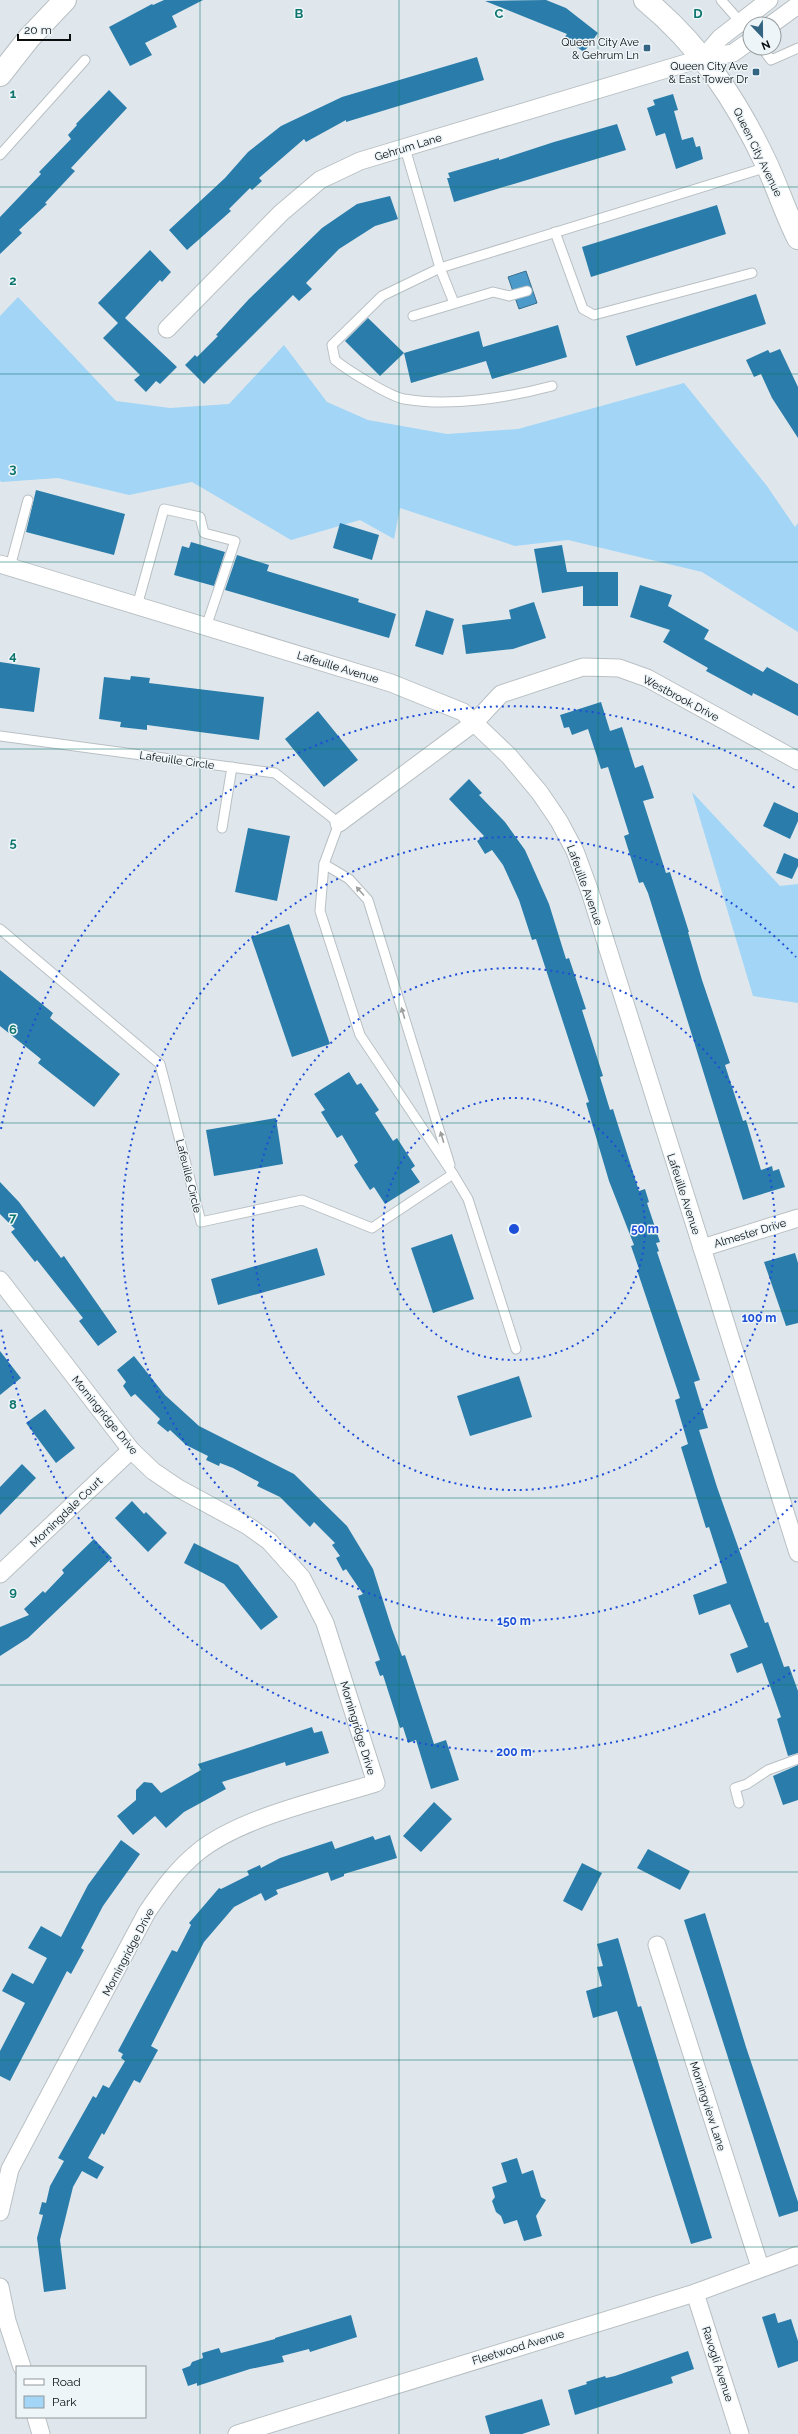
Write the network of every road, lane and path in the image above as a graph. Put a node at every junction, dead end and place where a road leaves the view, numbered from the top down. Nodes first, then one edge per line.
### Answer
1 (65, 0) edge
2 (645, 0) edge
3 (721, 0) edge
4 (770, 0) edge
5 (798, 5) edge
6 (756, 16) edge
7 (776, 16) edge
8 (782, 17) edge
9 (742, 24) edge
10 (742, 30) edge
11 (742, 47) edge
12 (798, 48) edge
13 (782, 55) edge
14 (768, 56) edge
15 (780, 56) edge
16 (703, 58) junction
17 (85, 60) dead end
18 (0, 75) edge
19 (405, 148) junction
20 (0, 155) edge
21 (768, 167) junction
22 (555, 232) junction
23 (797, 235) edge
24 (440, 268) junction
25 (752, 273) dead end
26 (528, 291) dead end
27 (454, 303) junction
28 (413, 316) dead end
29 (167, 329) dead end
30 (552, 386) dead end
31 (28, 500) dead end
32 (5, 566) edge
33 (137, 606) junction
34 (206, 626) junction
35 (475, 722) junction
36 (0, 736) edge
37 (798, 761) edge
38 (232, 768) junction
39 (338, 823) junction
40 (222, 828) dead end
41 (324, 864) junction
42 (0, 929) edge
43 (453, 1174) junction
44 (798, 1218) edge
45 (702, 1248) junction
46 (0, 1280) edge
47 (516, 1349) dead end
48 (131, 1450) junction
49 (798, 1554) edge
50 (0, 1574) edge
51 (798, 1759) edge
52 (740, 1803) dead end
53 (657, 1945) dead end
54 (0, 2212) edge
55 (798, 2255) edge
56 (760, 2268) junction
57 (0, 2287) edge
58 (695, 2293) junction
59 (22, 2366) edge
60 (36, 2418) edge
61 (41, 2434) edge
62 (237, 2434) edge
63 (740, 2434) edge

1 - 18 main road
2 - 16 main road, Queen City Avenue
3 - 9 lane
4 - 6 street
4 - 7 lane
5 - 8 street
10 - 16 street
11 - 16 street, Gehrum Lane
12 - 13 lane
14 - 15 lane
16 - 19 street, Gehrum Lane
16 - 21 main road, Queen City Avenue
17 - 20 lane
19 - 24 lane
19 - 29 street, Gehrum Lane
21 - 22 lane
21 - 23 main road, Queen City Avenue
22 - 24 lane
22 - 25 lane
24 - 27 lane
24 - 30 lane
26 - 27 lane
27 - 28 lane
31 - 32 lane
32 - 33 street, Lafeuille Avenue
33 - 34 street, Lafeuille Avenue
33 - 34 lane
34 - 35 street, Lafeuille Avenue
35 - 37 street, Westbrook Drive
35 - 39 street
35 - 45 street, Lafeuille Avenue
36 - 38 lane, Lafeuille Circle
38 - 39 lane, Lafeuille Circle
38 - 40 lane
39 - 41 lane
43 -> 41 lane
41 - 43 lane
42 - 43 lane, Lafeuille Circle
43 - 47 lane
44 - 45 street, Almester Drive
45 - 49 street, Lafeuille Avenue
46 - 48 street, Morningridge Drive
48 - 50 street, Morningdale Court
48 - 54 street, Morningridge Drive
51 - 52 lane
53 - 56 street, Morningview Lane
55 - 56 street, Fleetwood Avenue
56 - 58 street, Fleetwood Avenue
57 - 59 street
58 - 62 street, Fleetwood Avenue
58 - 63 street, Ravogli Avenue
60 - 61 street

